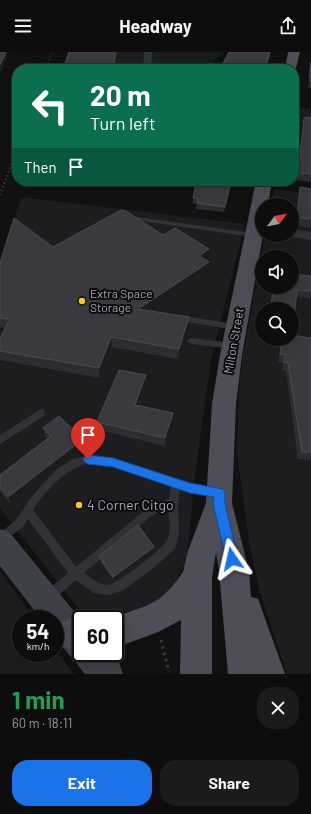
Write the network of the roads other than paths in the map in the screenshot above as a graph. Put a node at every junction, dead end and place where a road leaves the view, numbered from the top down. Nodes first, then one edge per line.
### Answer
1 (148, 52) edge
2 (294, 52) edge
3 (147, 64) edge
4 (292, 64) edge
5 (263, 186) edge
6 (261, 198) edge
7 (120, 217) edge
8 (255, 231) edge
9 (299, 234) edge
10 (255, 236) edge
11 (311, 236) edge
12 (173, 318) edge
13 (234, 336) junction
14 (191, 341) dead end
15 (41, 413) dead end
16 (0, 440) edge
17 (176, 484) junction
18 (219, 498) junction
19 (173, 504) junction
20 (28, 511) junction
21 (0, 539) edge
22 (0, 543) edge
23 (234, 571) junction
24 (74, 573) junction
25 (197, 577) junction
26 (44, 600) junction
27 (124, 629) edge
28 (72, 633) edge
29 (97, 662) edge
30 (107, 674) edge
31 (196, 674) edge
32 (244, 674) edge
33 (269, 674) edge

1 - 3 street
2 - 4 main road
5 - 6 main road, Milton Street
7 - 8 lane
9 - 11 street
10 - 13 main road, Milton Street
12 - 13 lane
13 - 14 lane
13 - 18 main road, Milton Street
15 - 16 lane
17 - 18 lane
17 - 19 lane
17 - 20 lane
18 - 23 main road, Milton Street
18 - 25 main road, Milton Street
19 - 24 lane
19 - 24 lane
20 - 21 lane
20 - 24 lane
22 - 26 street
23 - 32 main road, Milton Street
23 - 33 main road
24 - 26 lane
25 - 27 main road
25 - 31 main road, Milton Street
26 - 28 street
29 - 30 street

